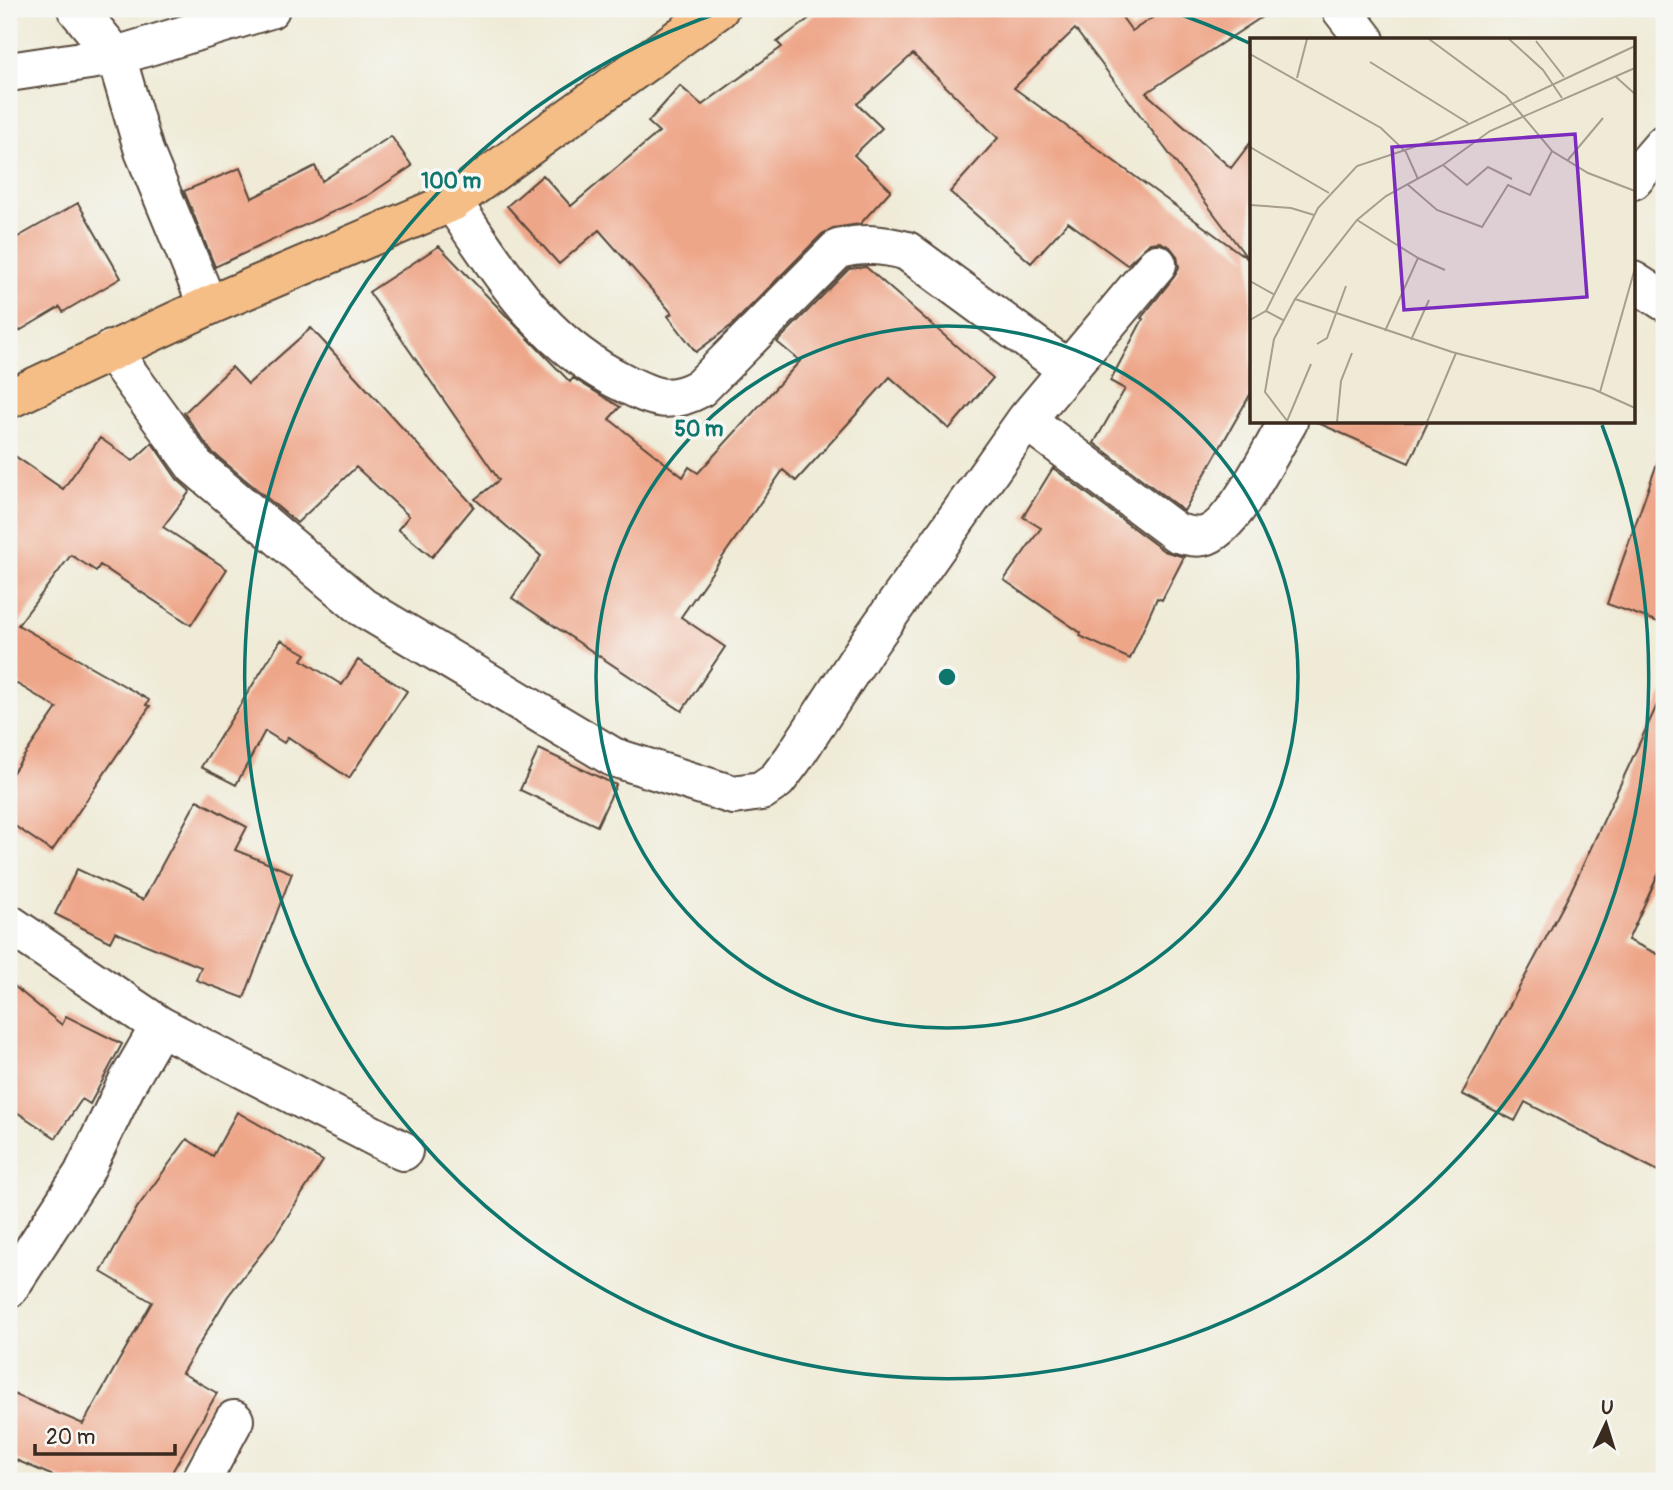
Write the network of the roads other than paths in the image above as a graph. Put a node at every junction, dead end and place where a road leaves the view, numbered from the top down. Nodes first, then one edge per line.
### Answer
1 (76, 9) edge
2 (270, 9) edge
3 (719, 9) edge
4 (1340, 9) edge
5 (1363, 38) edge
6 (9, 72) edge
7 (121, 72) junction
8 (1664, 144) edge
9 (1634, 179) edge
10 (452, 202) junction
11 (1157, 264) dead end
12 (1634, 282) edge
13 (1664, 301) edge
14 (208, 306) junction
15 (111, 350) junction
16 (1066, 369) junction
17 (9, 398) edge
18 (1026, 420) junction
19 (1286, 424) edge
20 (9, 924) edge
21 (160, 1026) junction
22 (404, 1151) dead end
23 (9, 1288) edge
24 (234, 1420) dead end
25 (201, 1481) edge

1 - 7 street
2 - 7 street
3 - 10 main road
4 - 5 street
6 - 7 street
7 - 14 street
8 - 9 street
10 - 14 main road
10 - 16 street
11 - 16 street
12 - 13 street
14 - 15 main road
15 - 17 main road
15 - 18 street
16 - 18 street
18 - 19 street
20 - 21 street
21 - 22 street
21 - 23 street
24 - 25 street

